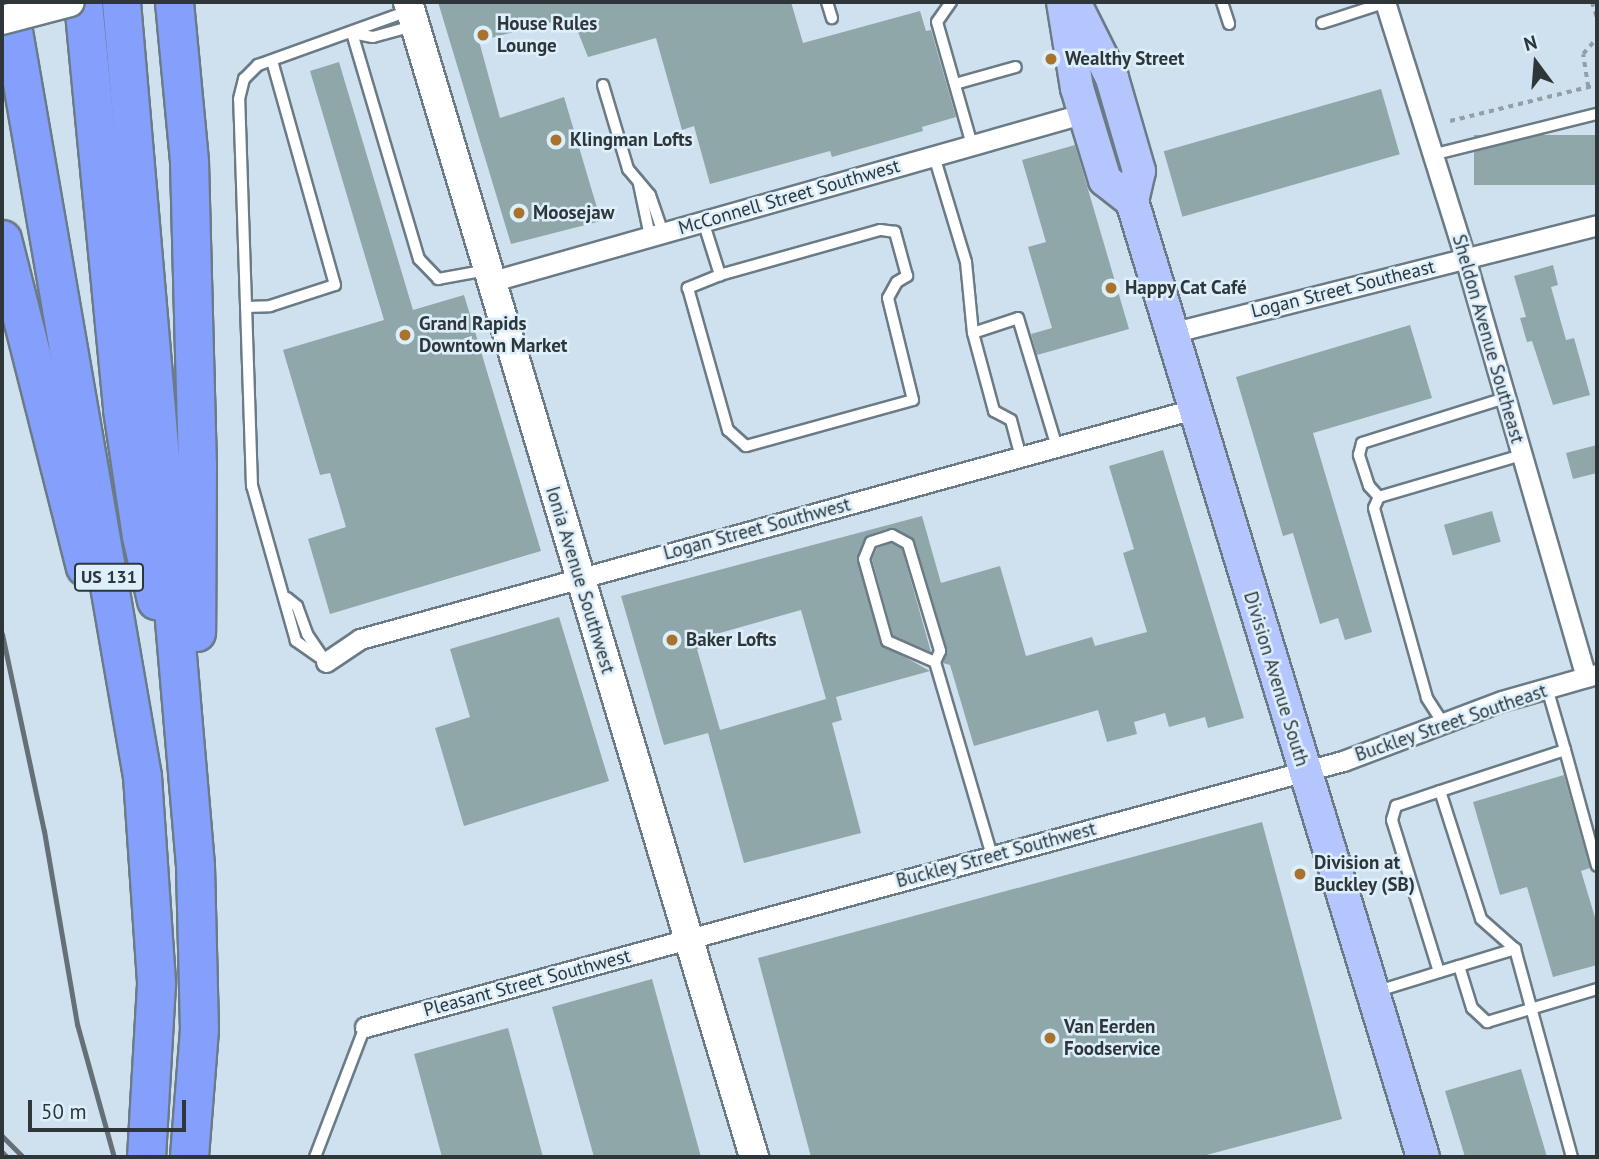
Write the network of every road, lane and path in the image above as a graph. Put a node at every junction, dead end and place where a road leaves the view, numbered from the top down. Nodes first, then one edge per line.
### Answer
1 (8, 2) edge
2 (28, 2) edge
3 (70, 2) edge
4 (83, 2) edge
5 (121, 2) edge
6 (174, 2) edge
7 (827, 2) edge
8 (951, 2) edge
9 (1063, 2) edge
10 (1074, 2) edge
11 (1222, 2) edge
12 (1386, 2) edge
13 (1592, 2) edge
14 (411, 13) edge
15 (1597, 17) edge
16 (832, 18) dead end
17 (2, 20) edge
18 (1322, 23) dead end
19 (1229, 24) dead end
20 (352, 33) junction
21 (1597, 38) edge
22 (272, 61) junction
23 (1016, 67) dead end
24 (955, 84) junction
25 (603, 85) dead end
26 (1597, 85) edge
27 (1588, 87) junction
28 (1085, 113) junction
29 (1597, 114) edge
30 (31, 120) junction
31 (1450, 121) dead end
32 (972, 145) junction
33 (1432, 155) junction
34 (934, 156) junction
35 (1132, 201) junction
36 (703, 221) junction
37 (1597, 225) edge
38 (656, 234) junction
39 (2, 239) edge
40 (1465, 258) junction
41 (491, 275) junction
42 (719, 275) junction
43 (246, 307) junction
44 (973, 333) junction
45 (1171, 333) junction
46 (1505, 398) junction
47 (1194, 409) junction
48 (1056, 447) junction
49 (1522, 455) junction
50 (1021, 457) junction
51 (1379, 496) junction
52 (578, 578) junction
53 (326, 662) joint
54 (935, 662) junction
55 (1591, 675) edge
56 (1547, 688) junction
57 (183, 706) junction
58 (1443, 723) junction
59 (1565, 750) junction
60 (187, 759) junction
61 (1304, 771) junction
62 (1440, 791) junction
63 (146, 816) junction
64 (992, 856) junction
65 (1597, 866) edge
66 (688, 939) junction
67 (1515, 949) junction
68 (1459, 966) junction
69 (1439, 972) junction
70 (1597, 989) edge
71 (1373, 993) junction
72 (1534, 1010) junction
73 (365, 1027) joint
74 (191, 1141) edge
75 (146, 1157) edge
76 (316, 1157) edge
77 (754, 1157) edge
78 (1423, 1157) edge
79 (1572, 1157) edge

1 - 30 highway, US 131
2 - 30 highway
3 - 17 street, bridge
4 - 57 highway
5 - 57 highway, US 131
6 - 60 highway
7 - 16 lane
8 - 24 lane
9 - 28 main road
10 - 35 main road, Division Avenue South
11 - 19 lane
12 - 18 lane
12 - 33 street, Sheldon Avenue Southeast
13 - 15 path
14 - 20 lane
14 - 20 lane
14 - 41 street, Ionia Avenue Southwest
20 - 22 lane
20 - 41 lane
21 - 27 path
22 - 43 lane
22 - 43 lane
23 - 24 lane
24 - 32 lane
25 - 38 lane
26 - 27 path
27 - 31 path
28 - 32 street, McConnell Street Southwest
28 - 35 main road
29 - 33 lane
30 - 63 highway, US 131
32 - 34 street, McConnell Street Southwest
33 - 40 street, Sheldon Avenue Southeast
34 - 36 street, McConnell Street Southwest
34 - 44 lane
35 - 45 main road, Division Avenue South
36 - 38 street, McConnell Street Southwest
36 - 42 lane
37 - 40 street, Logan Street Southeast
38 - 41 street, McConnell Street Southwest
39 - 63 highway
40 - 45 street, Logan Street Southeast
40 - 46 street, Sheldon Avenue Southeast
41 - 52 street, Ionia Avenue Southwest
42 - 42 lane
43 - 53 lane
44 - 48 lane
44 - 50 lane
45 - 47 main road, Division Avenue South
46 - 49 street, Sheldon Avenue Southeast
46 - 51 lane
47 - 48 street, Logan Street Southwest
47 - 61 main road, Division Avenue South
48 - 50 street, Logan Street Southwest
49 - 51 lane
49 - 55 street, Sheldon Avenue Southeast
50 - 52 street, Logan Street Southwest
51 - 58 lane
52 - 53 street, Logan Street Southwest
52 - 66 street, Ionia Avenue Southwest
54 - 54 lane
54 - 64 lane
55 - 56 street, Buckley Street Southeast
56 - 58 street, Buckley Street Southeast
56 - 59 lane
57 - 60 highway, US 131
58 - 61 street, Buckley Street Southeast
59 - 62 lane
59 - 65 lane
60 - 74 highway, US 131
61 - 64 street, Buckley Street Southwest
61 - 71 main road, Division Avenue South
62 - 67 lane
62 - 69 lane
63 - 75 highway, US 131
64 - 66 street, Buckley Street Southwest
66 - 73 street, Pleasant Street Southwest
66 - 77 street, Ionia Avenue Southwest
67 - 68 lane
67 - 72 lane
68 - 69 lane
68 - 72 lane
69 - 71 lane
70 - 72 lane
71 - 78 main road, Division Avenue South
72 - 79 lane
73 - 76 lane

